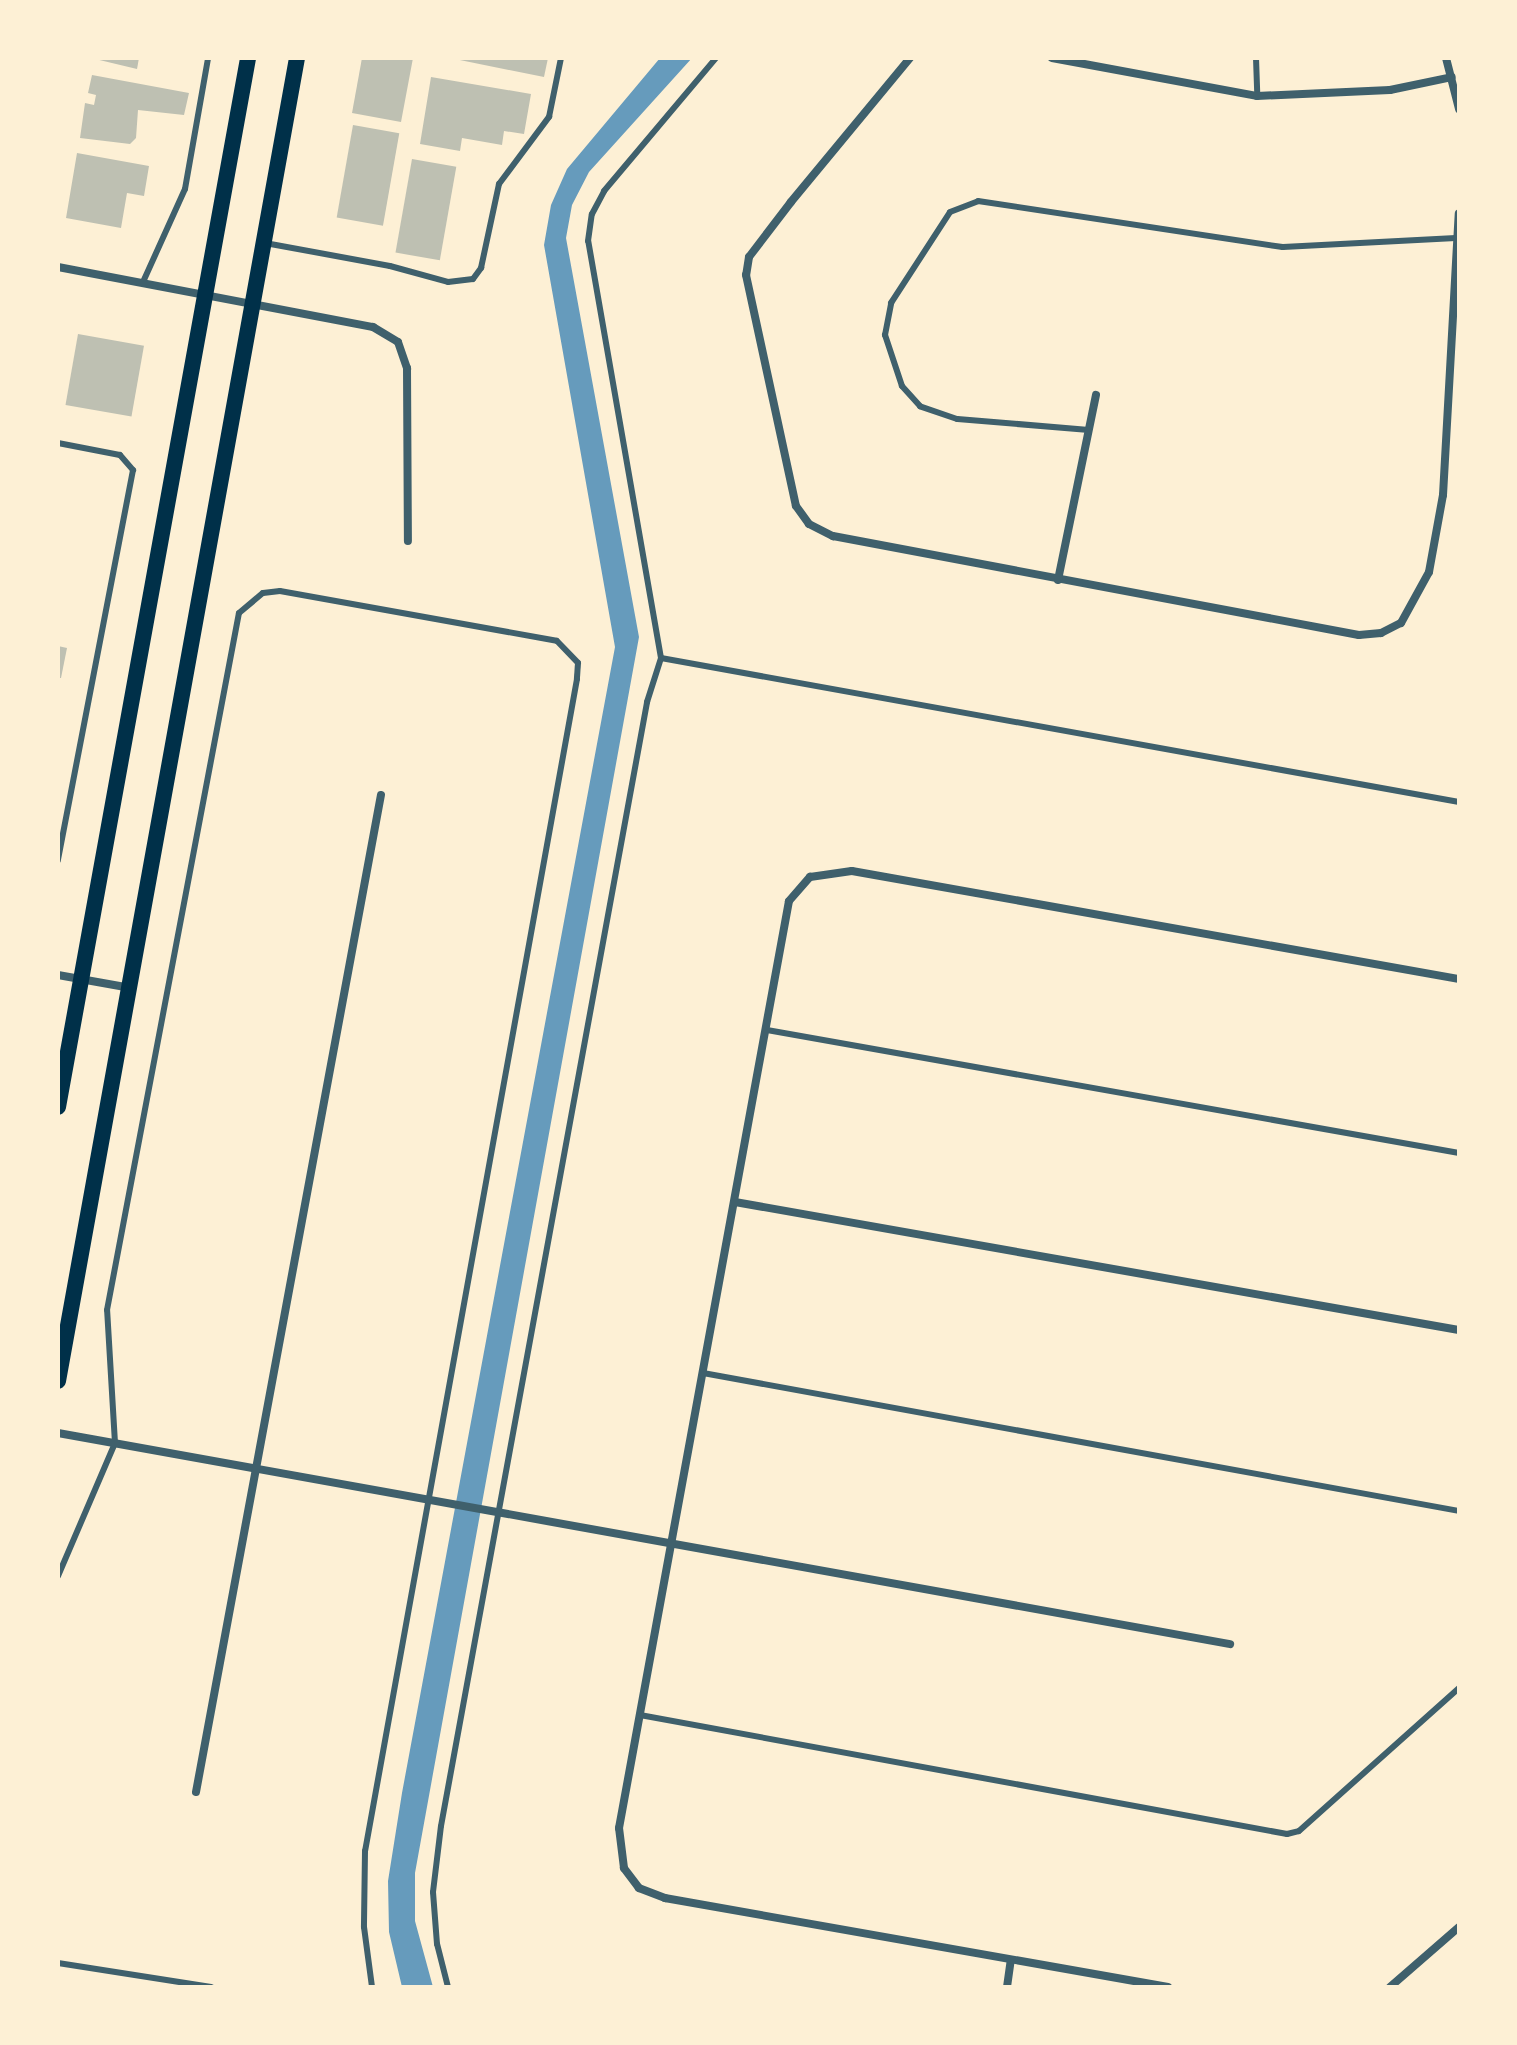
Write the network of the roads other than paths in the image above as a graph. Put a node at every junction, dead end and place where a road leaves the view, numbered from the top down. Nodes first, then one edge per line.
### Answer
1 (208, 58) edge
2 (248, 58) edge
3 (297, 58) edge
4 (561, 58) edge
5 (716, 58) edge
6 (910, 58) edge
7 (1052, 58) edge
8 (1256, 58) edge
9 (1446, 58) edge
10 (1452, 77) junction
11 (1257, 96) junction
12 (1459, 109) edge
13 (1459, 213) edge
14 (1456, 238) junction
15 (265, 243) junction
16 (58, 267) edge
17 (143, 282) junction
18 (204, 294) junction
19 (254, 303) junction
20 (1096, 395) dead end
21 (1089, 430) junction
22 (58, 443) edge
23 (408, 541) dead end
24 (1058, 580) junction
25 (661, 658) junction
26 (381, 795) dead end
27 (1459, 802) edge
28 (58, 861) edge
29 (58, 975) edge
30 (81, 979) junction
31 (1459, 979) edge
32 (131, 988) junction
33 (767, 1030) junction
34 (58, 1107) edge
35 (1459, 1153) edge
36 (735, 1202) junction
37 (1459, 1330) edge
38 (703, 1373) junction
39 (58, 1381) edge
40 (58, 1433) edge
41 (115, 1443) junction
42 (254, 1468) junction
43 (428, 1500) junction
44 (1459, 1511) edge
45 (498, 1512) junction
46 (672, 1543) junction
47 (58, 1576) edge
48 (1230, 1644) dead end
49 (1459, 1688) edge
50 (640, 1715) junction
51 (196, 1792) dead end
52 (1459, 1927) edge
53 (1011, 1960) junction
54 (58, 1963) edge
55 (211, 1987) edge
56 (372, 1987) edge
57 (448, 1987) edge
58 (1007, 1987) edge
59 (1168, 1987) edge
60 (1390, 1987) edge

1 - 17 lane
2 - 18 main road
3 - 15 main road
4 - 15 lane
5 - 25 lane
6 - 24 street
7 - 11 street
8 - 11 lane
9 - 10 street
10 - 11 street
10 - 12 street
13 - 14 street
14 - 21 lane
14 - 24 street
15 - 19 main road
16 - 17 street
17 - 18 street
18 - 19 street
18 - 30 main road
19 - 23 street
19 - 32 main road
20 - 21 street
21 - 24 street
22 - 28 lane
25 - 27 lane
25 - 45 lane
26 - 42 street
29 - 30 street
30 - 32 street
30 - 34 main road
31 - 33 street
32 - 39 main road
33 - 35 lane
33 - 36 street
36 - 37 street
36 - 38 street
38 - 44 lane
38 - 46 street
40 - 41 street
41 - 42 street
41 - 43 lane
41 - 47 lane
42 - 43 street
42 - 51 street
43 - 45 street
43 - 56 lane
45 - 46 street
45 - 57 lane
46 - 48 street
46 - 50 street
49 - 50 lane
50 - 53 street
52 - 60 street
53 - 58 street
53 - 59 street
54 - 55 lane

